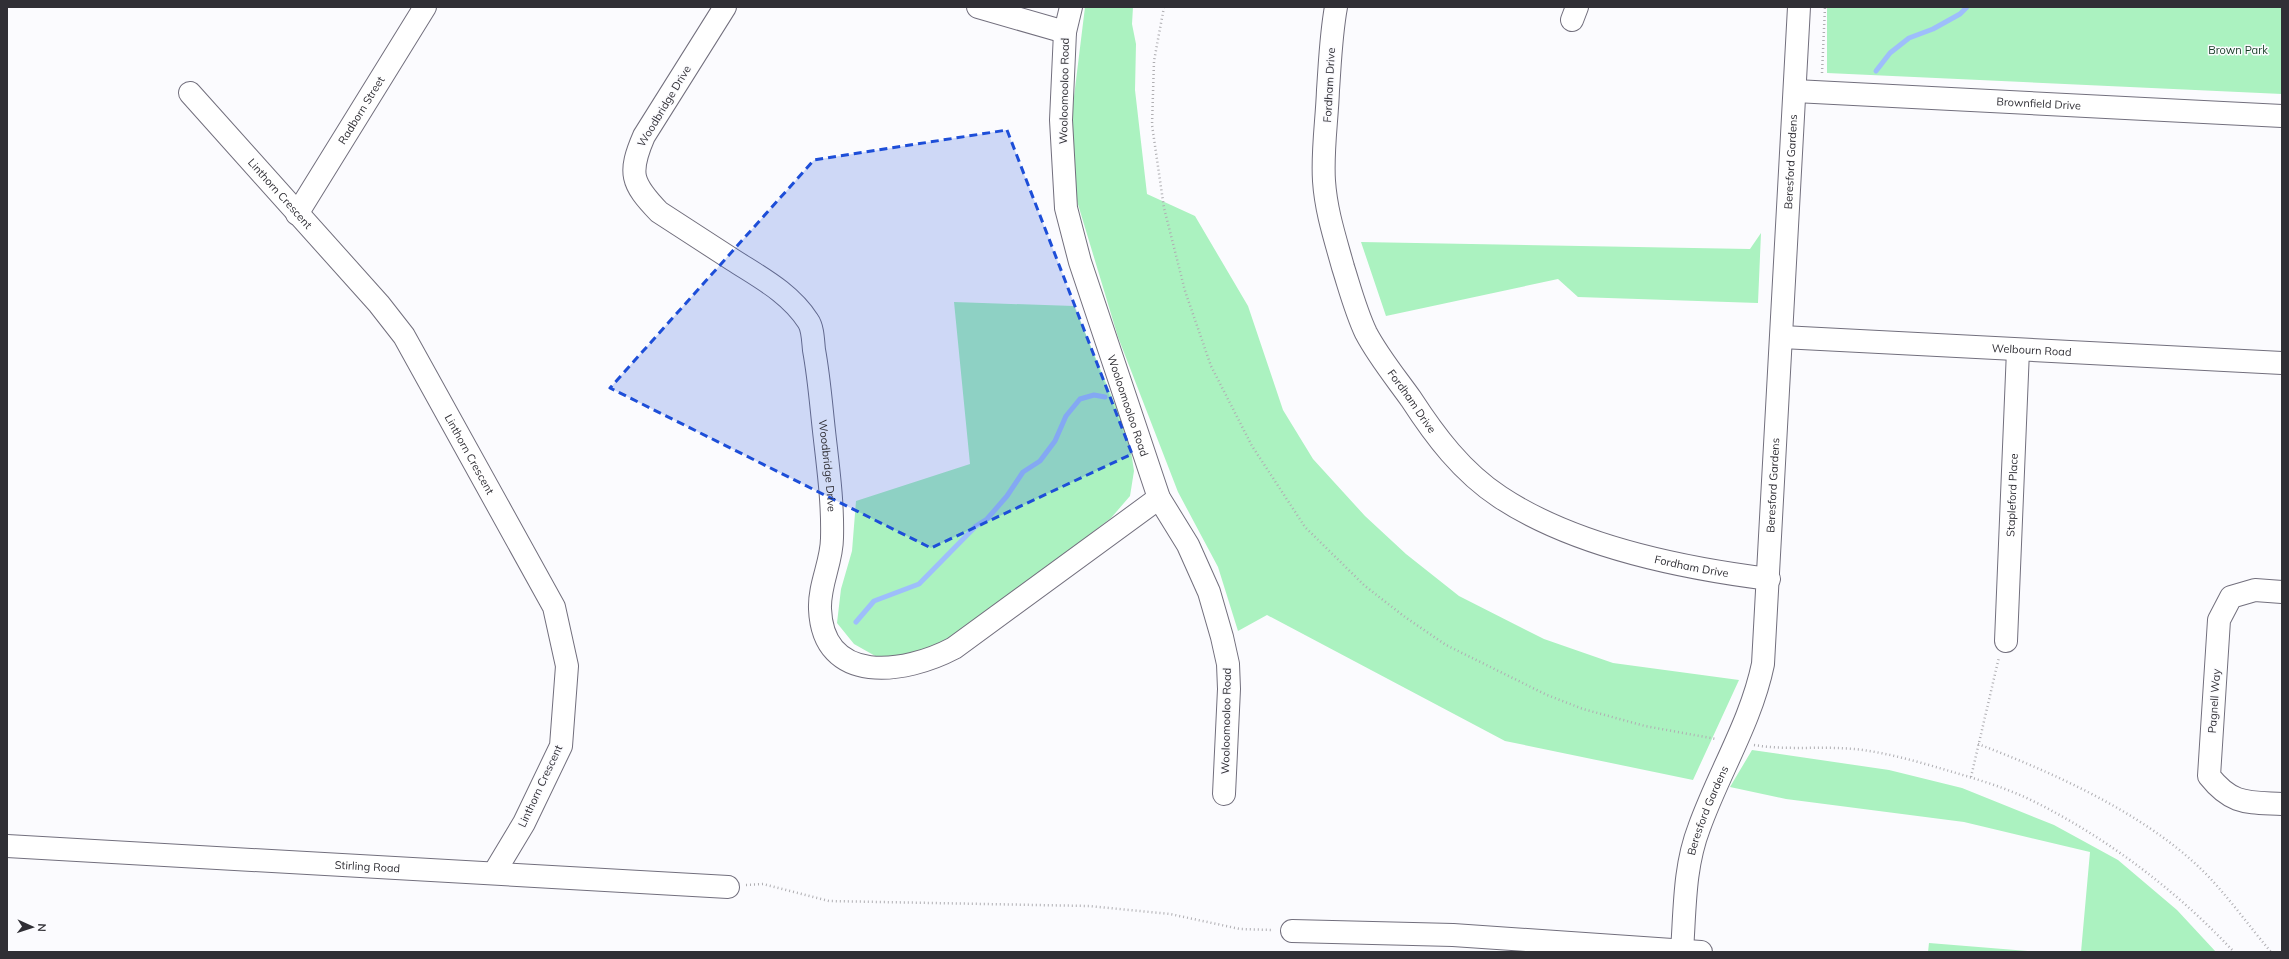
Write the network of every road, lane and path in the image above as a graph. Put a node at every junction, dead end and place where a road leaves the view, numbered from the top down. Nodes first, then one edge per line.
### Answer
1 (425, 7) edge
2 (725, 7) edge
3 (978, 7) edge
4 (1071, 7) edge
5 (1164, 7) edge
6 (1336, 7) edge
7 (1799, 7) edge
8 (1825, 7) edge
9 (1065, 32) junction
10 (1794, 91) junction
11 (1821, 92) junction
12 (190, 93) dead end
13 (2282, 116) edge
14 (297, 214) junction
15 (1782, 337) junction
16 (2018, 350) junction
17 (2282, 364) edge
18 (1159, 498) junction
19 (1769, 579) junction
20 (2282, 592) edge
21 (2006, 641) joint
22 (1735, 742) junction
23 (1978, 744) junction
24 (1971, 777) junction
25 (1224, 794) dead end
26 (2282, 804) edge
27 (7, 846) edge
28 (494, 873) junction
29 (728, 887) joint
30 (1292, 931) joint
31 (1692, 951) edge
32 (2234, 952) edge
33 (2271, 952) edge

1 - 14 street, Radborn Street
2 - 18 street, Woodbridge Drive
3 - 9 street
4 - 9 street, Wooloomooloo Road
5 - 22 path
6 - 19 street, Fordham Drive
7 - 10 street, Beresford Gardens
8 - 11 path
9 - 18 street, Wooloomooloo Road
10 - 11 street, Brownfield Drive
10 - 15 street, Beresford Gardens
11 - 13 street, Brownfield Drive
12 - 14 street, Linthorn Crescent
14 - 28 street, Linthorn Crescent
15 - 16 street, Welbourn Road
15 - 19 street, Beresford Gardens
16 - 17 street, Welbourn Road
16 - 21 street, Stapleford Place
18 - 25 street, Wooloomooloo Road
19 - 22 street, Beresford Gardens
20 - 26 street, Pagnell Way
21 - 23 path
22 - 24 path
22 - 31 street, Beresford Gardens
23 - 24 path
23 - 33 path
24 - 32 path
27 - 28 street, Stirling Road
28 - 29 street, Stirling Road
29 - 30 path
30 - 31 street

